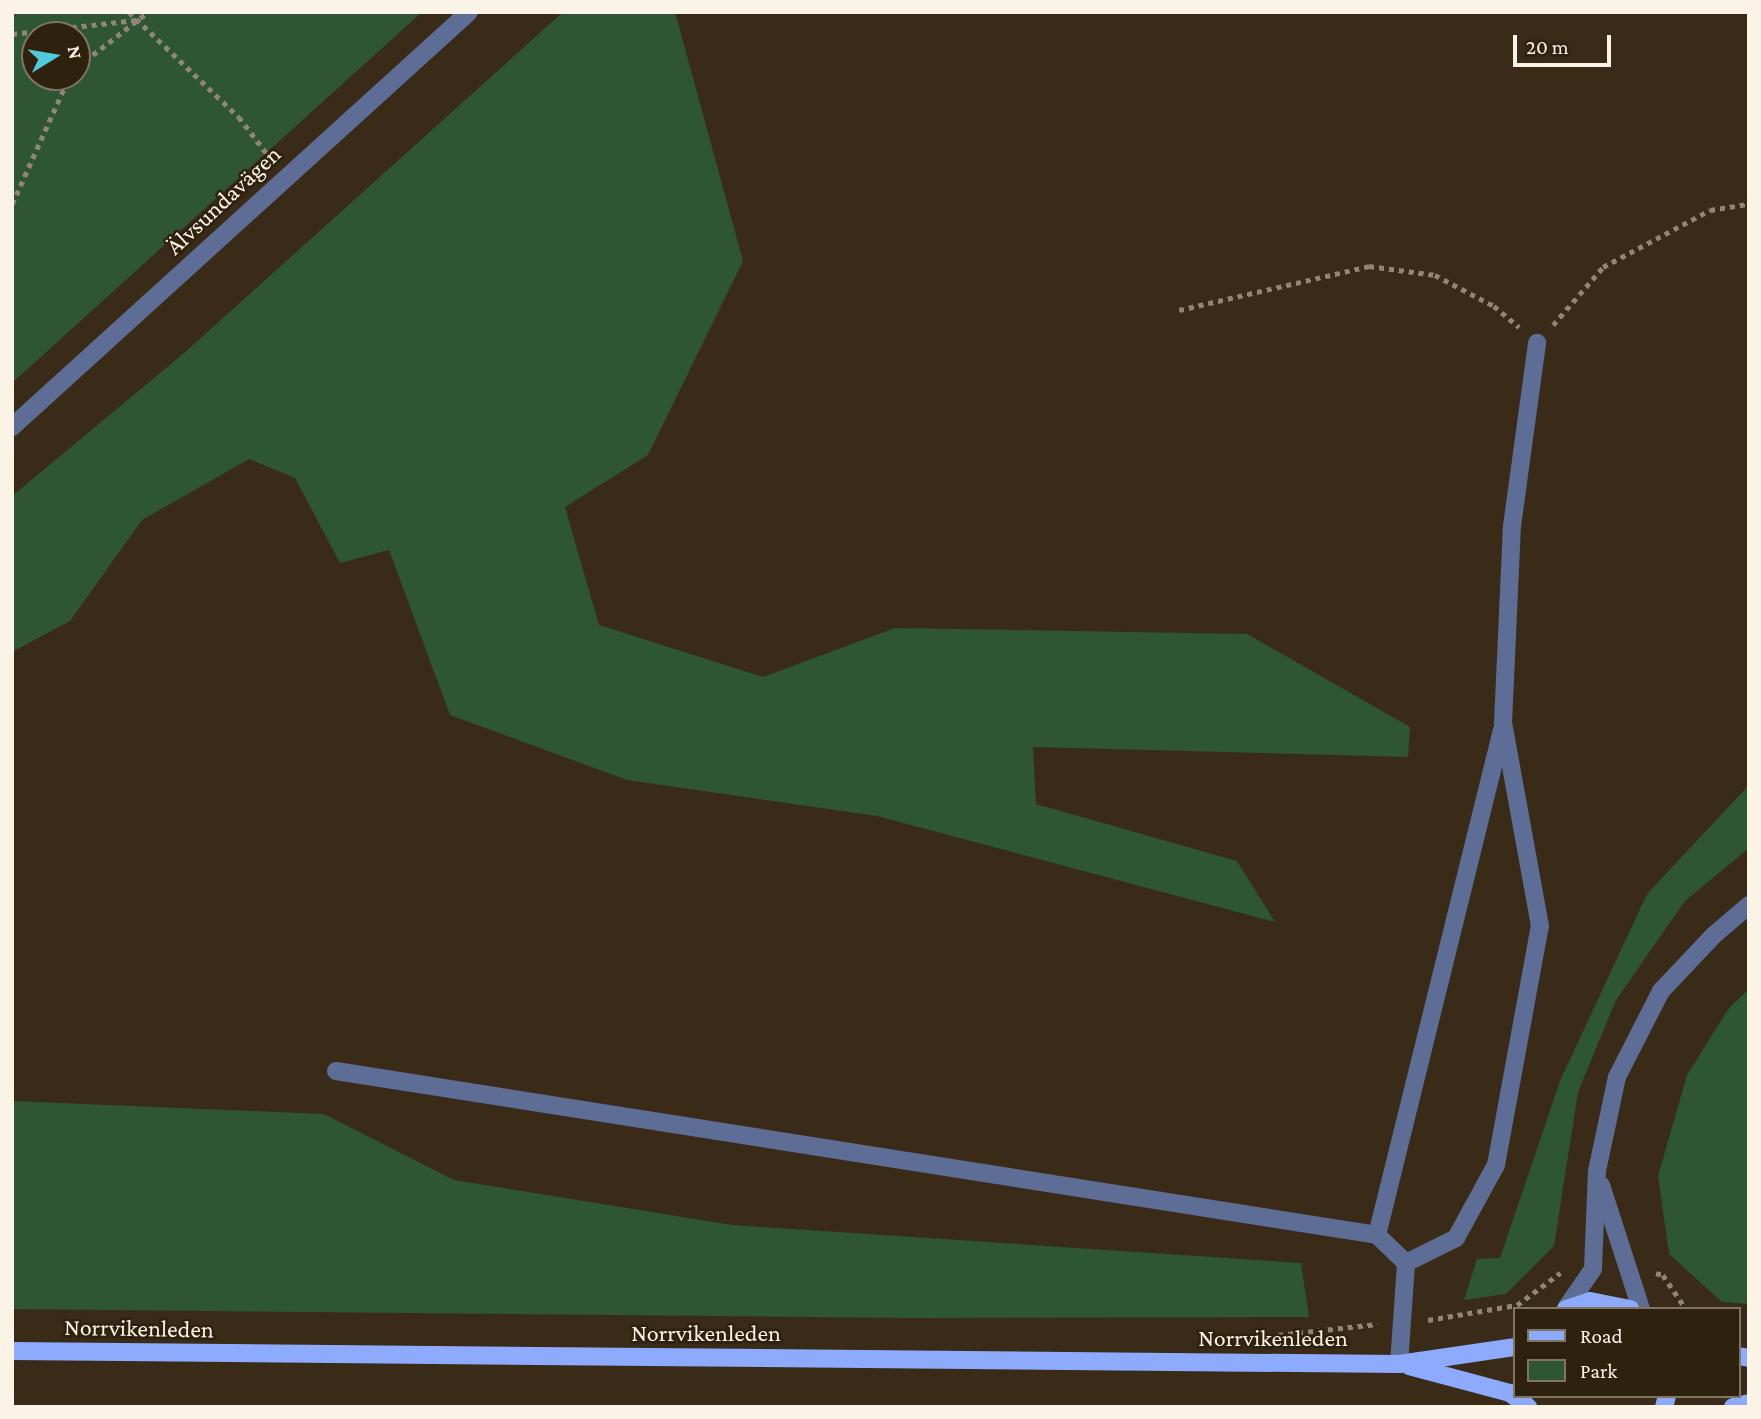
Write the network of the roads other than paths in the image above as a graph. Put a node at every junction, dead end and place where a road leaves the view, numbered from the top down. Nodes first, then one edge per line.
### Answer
1 (469, 12) edge
2 (1537, 343) road end
3 (12, 427) edge
4 (1503, 723) junction
5 (1749, 905) edge
6 (336, 1071) dead end
7 (1597, 1171) junction
8 (1377, 1235) junction
9 (1406, 1263) junction
10 (1567, 1307) edge
11 (1572, 1307) edge
12 (1620, 1307) edge
13 (1640, 1307) edge
14 (1512, 1347) edge
15 (12, 1351) edge
16 (1399, 1364) junction
17 (1512, 1395) edge
18 (1749, 1403) edge
19 (1732, 1407) edge

1 - 3 street, Älvsundavägen
2 - 4 street
4 - 8 street
4 - 9 street
5 - 7 street
6 - 8 street
7 - 10 street
7 - 13 street
8 - 9 street
9 - 16 street
11 - 12 main road
14 - 16 main road, Norrvikenleden
15 - 16 main road, Norrvikenleden
16 - 17 main road, Norrvikenleden
18 - 19 main road

